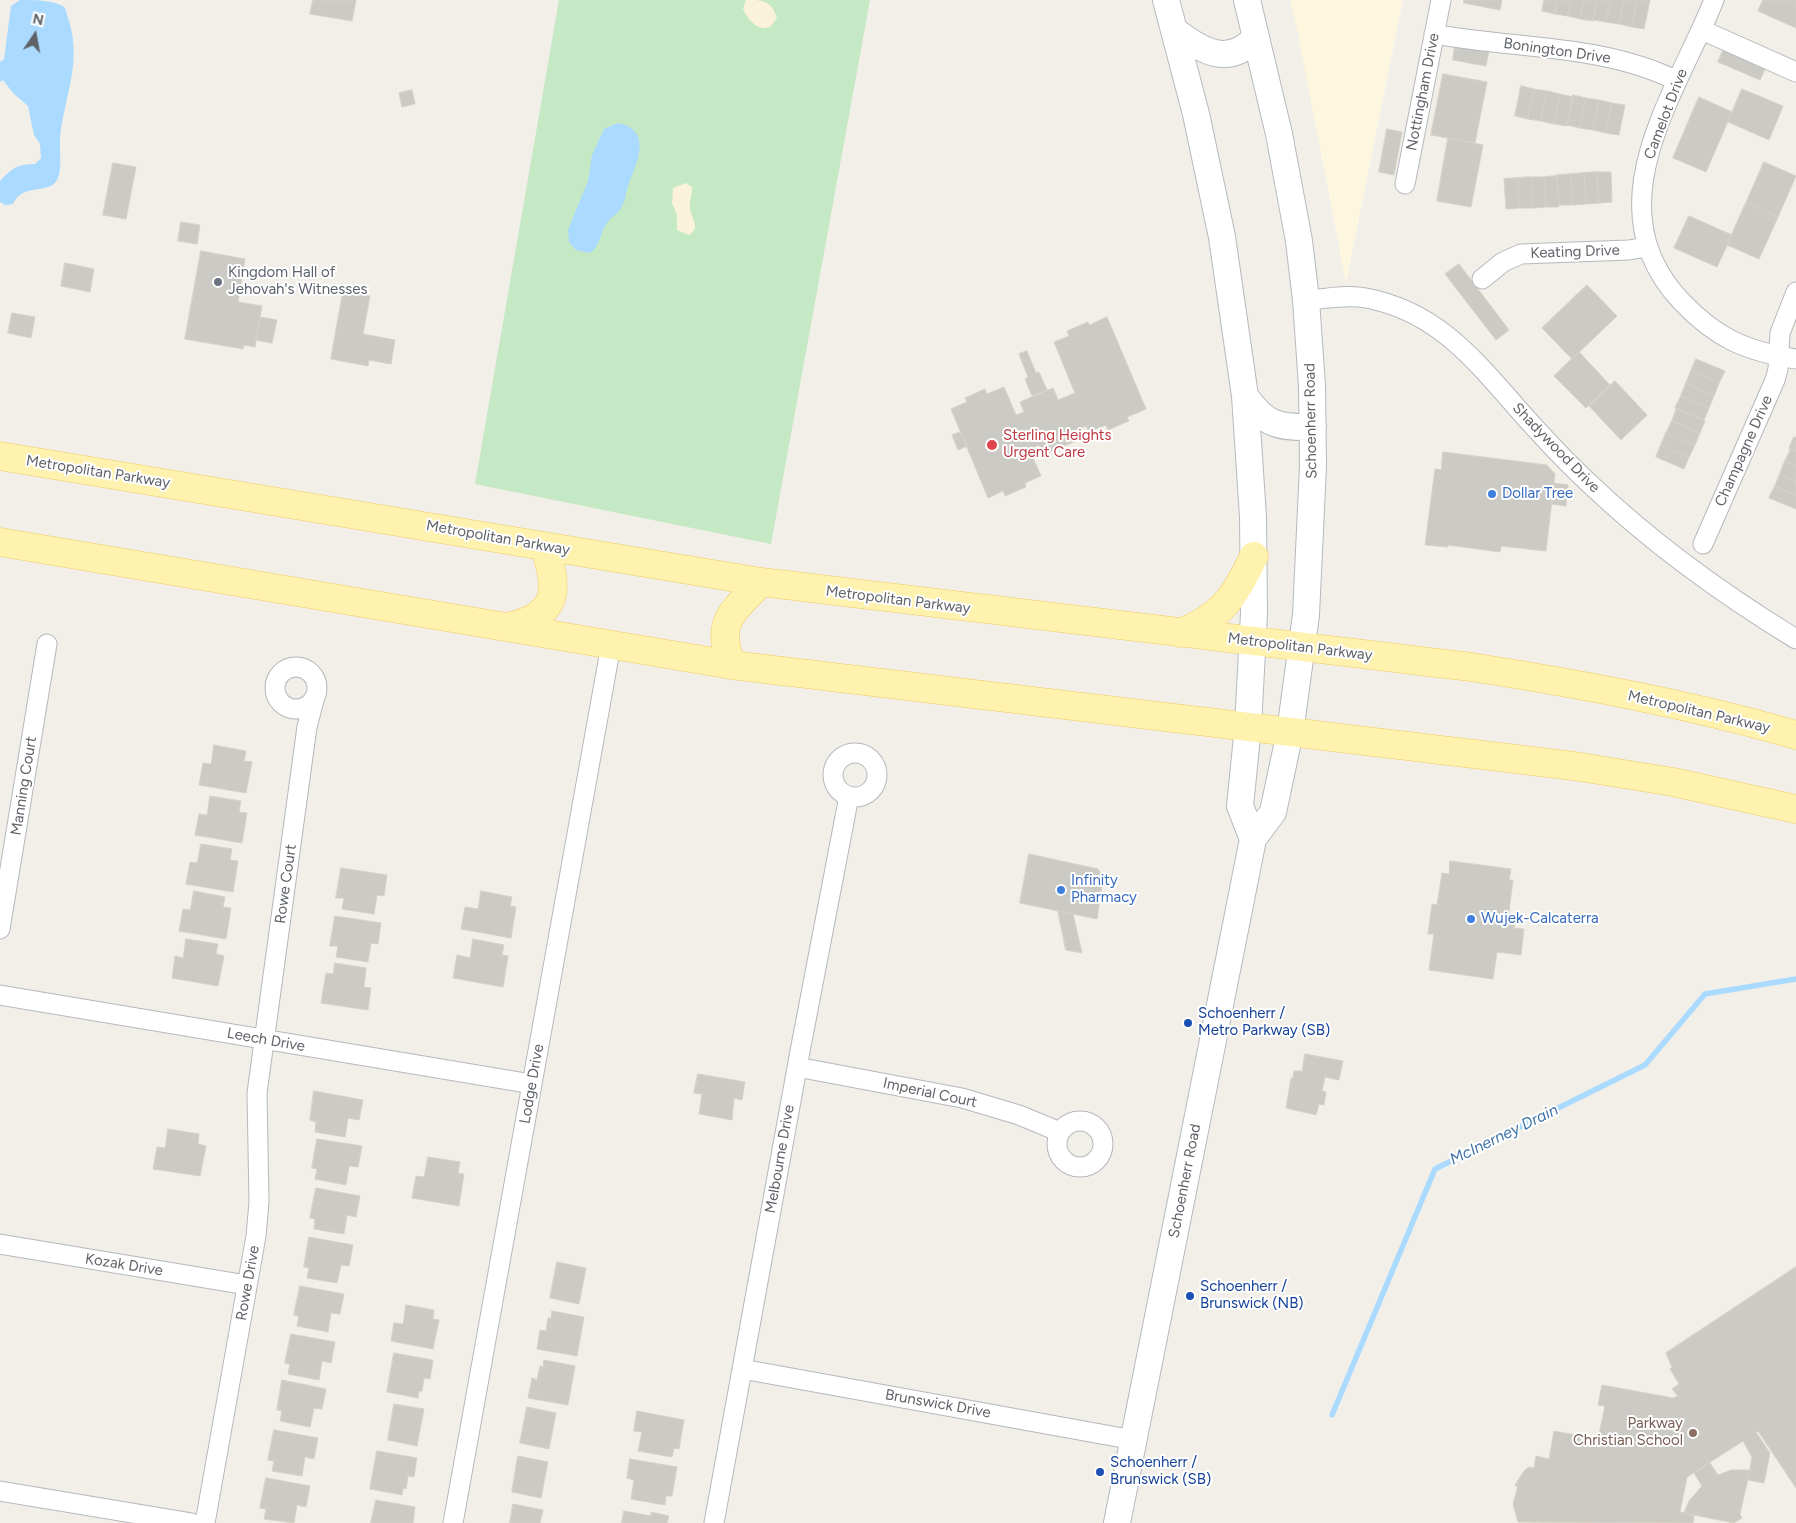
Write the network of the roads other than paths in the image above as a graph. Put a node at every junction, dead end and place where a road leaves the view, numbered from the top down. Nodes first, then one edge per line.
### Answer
1 (1166, 0) edge
2 (1246, 0) edge
3 (1441, 0) edge
4 (1714, 0) edge
5 (1174, 30) junction
6 (1702, 30) junction
7 (1434, 34) junction
8 (1256, 37) junction
9 (1796, 72) edge
10 (1677, 81) junction
11 (1405, 184) dead end
12 (1646, 247) junction
13 (1482, 279) dead end
14 (1796, 292) edge
15 (1306, 300) junction
16 (1787, 358) edge
17 (1245, 396) junction
18 (1313, 427) junction
19 (0, 456) edge
20 (0, 542) edge
21 (1703, 544) dead end
22 (544, 546) junction
23 (1254, 556) junction
24 (761, 582) junction
25 (503, 627) junction
26 (1180, 633) junction
27 (1796, 638) edge
28 (1253, 641) junction
29 (47, 644) dead end
30 (611, 645) junction
31 (1302, 647) junction
32 (732, 665) junction
33 (314, 700) junction
34 (289, 708) junction
35 (307, 727) junction
36 (1248, 727) junction
37 (1290, 732) junction
38 (1796, 735) edge
39 (849, 796) dead end
40 (1796, 809) edge
41 (1252, 839) junction
42 (0, 929) edge
43 (0, 995) edge
44 (264, 1040) junction
45 (797, 1067) junction
46 (532, 1084) junction
47 (1060, 1132) dead end
48 (0, 1244) edge
49 (248, 1286) junction
50 (742, 1369) junction
51 (1134, 1440) junction
52 (0, 1491) edge
53 (192, 1523) edge
54 (206, 1523) edge
55 (453, 1523) edge
56 (714, 1523) edge
57 (1117, 1523) edge

1 - 5 main road
2 - 8 main road, Schoenherr Road
3 - 7 street, Nottingham Drive
4 - 6 street, Camelot Drive
5 - 8 main road
5 - 17 main road
6 - 9 street
6 - 10 street, Camelot Drive
7 - 10 street, Bonington Drive
7 - 11 street, Nottingham Drive
8 - 15 main road, Schoenherr Road
10 - 12 street, Camelot Drive
12 - 13 street, Keating Drive
12 - 16 street, Camelot Drive
14 - 16 street, Champagne Drive
15 - 18 main road, Schoenherr Road
15 - 27 street, Shadywood Drive
16 - 21 street, Champagne Drive
17 - 18 main road
17 - 23 main road
18 - 31 main road, Schoenherr Road
19 - 22 main road, Metropolitan Parkway
20 - 25 main road
22 - 24 main road, Metropolitan Parkway
22 - 25 main road
23 - 26 main road
23 - 28 main road
24 - 26 main road, Metropolitan Parkway
24 - 32 main road
25 - 30 main road
26 - 28 main road, Metropolitan Parkway
28 - 31 main road, Metropolitan Parkway
28 - 36 main road
29 - 42 street, Manning Court
30 - 32 main road
30 - 46 street, Lodge Drive
31 - 37 main road, Schoenherr Road
31 - 38 main road, Metropolitan Parkway
32 - 36 main road
33 - 34 street
33 - 34 street, Rowe Court
33 - 35 street, Rowe Court
34 - 35 street, Rowe Court
35 - 44 street, Rowe Court
36 - 37 main road
36 - 41 main road
37 - 40 main road
37 - 41 main road, Schoenherr Road
39 - 45 street, Melbourne Drive
41 - 51 main road, Schoenherr Road
43 - 44 street, Leech Drive
44 - 46 street, Leech Drive
44 - 49 street, Rowe Drive
45 - 47 street, Imperial Court
45 - 50 street, Melbourne Drive
46 - 55 street, Lodge Drive
48 - 49 street, Kozak Drive
49 - 54 street, Rowe Drive
50 - 51 street, Brunswick Drive
50 - 56 street, Melbourne Drive
51 - 57 main road, Schoenherr Road
52 - 53 street

